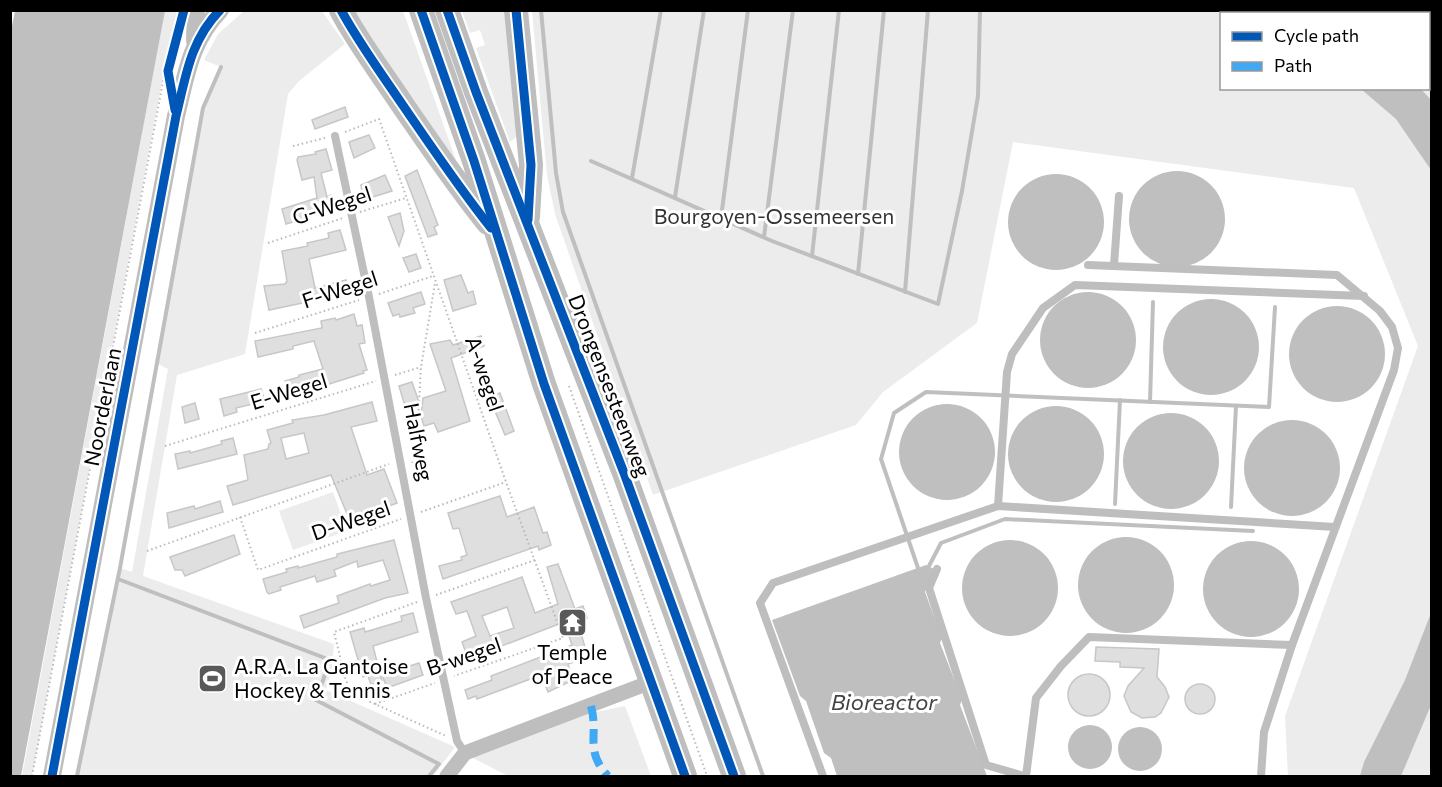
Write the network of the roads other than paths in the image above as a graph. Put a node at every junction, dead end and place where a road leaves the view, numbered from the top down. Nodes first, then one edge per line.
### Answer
1 (196, 10) edge
2 (220, 10) edge
3 (341, 10) edge
4 (421, 10) edge
5 (447, 10) edge
6 (516, 10) edge
7 (192, 53) junction
8 (335, 136) dead end
9 (1119, 196) dead end
10 (528, 226) junction
11 (495, 233) junction
12 (1088, 264) dead end
13 (1114, 266) junction
14 (1364, 296) junction
15 (998, 506) junction
16 (1335, 527) junction
17 (937, 569) dead end
18 (1292, 645) junction
19 (651, 682) junction
20 (461, 747) junction
21 (52, 777) edge
22 (447, 777) edge
23 (685, 777) edge
24 (734, 777) edge
25 (823, 777) edge
26 (1025, 777) edge
27 (1261, 777) edge

1 - 7 street
2 - 7 street
3 - 11 highway
4 - 11 highway
5 - 10 highway, Drongensesteenweg
6 - 10 highway
7 - 21 street, Noorderlaan
8 - 20 lane, Halfweg
9 - 13 lane
10 - 24 highway, Drongensesteenweg
11 - 19 highway
12 - 13 lane
13 - 14 lane
14 - 15 lane
14 - 16 lane
15 - 16 lane
15 - 25 lane
16 - 18 lane
17 - 26 lane
18 - 26 lane
18 - 27 lane
19 - 20 street
19 - 23 highway
20 - 22 street

